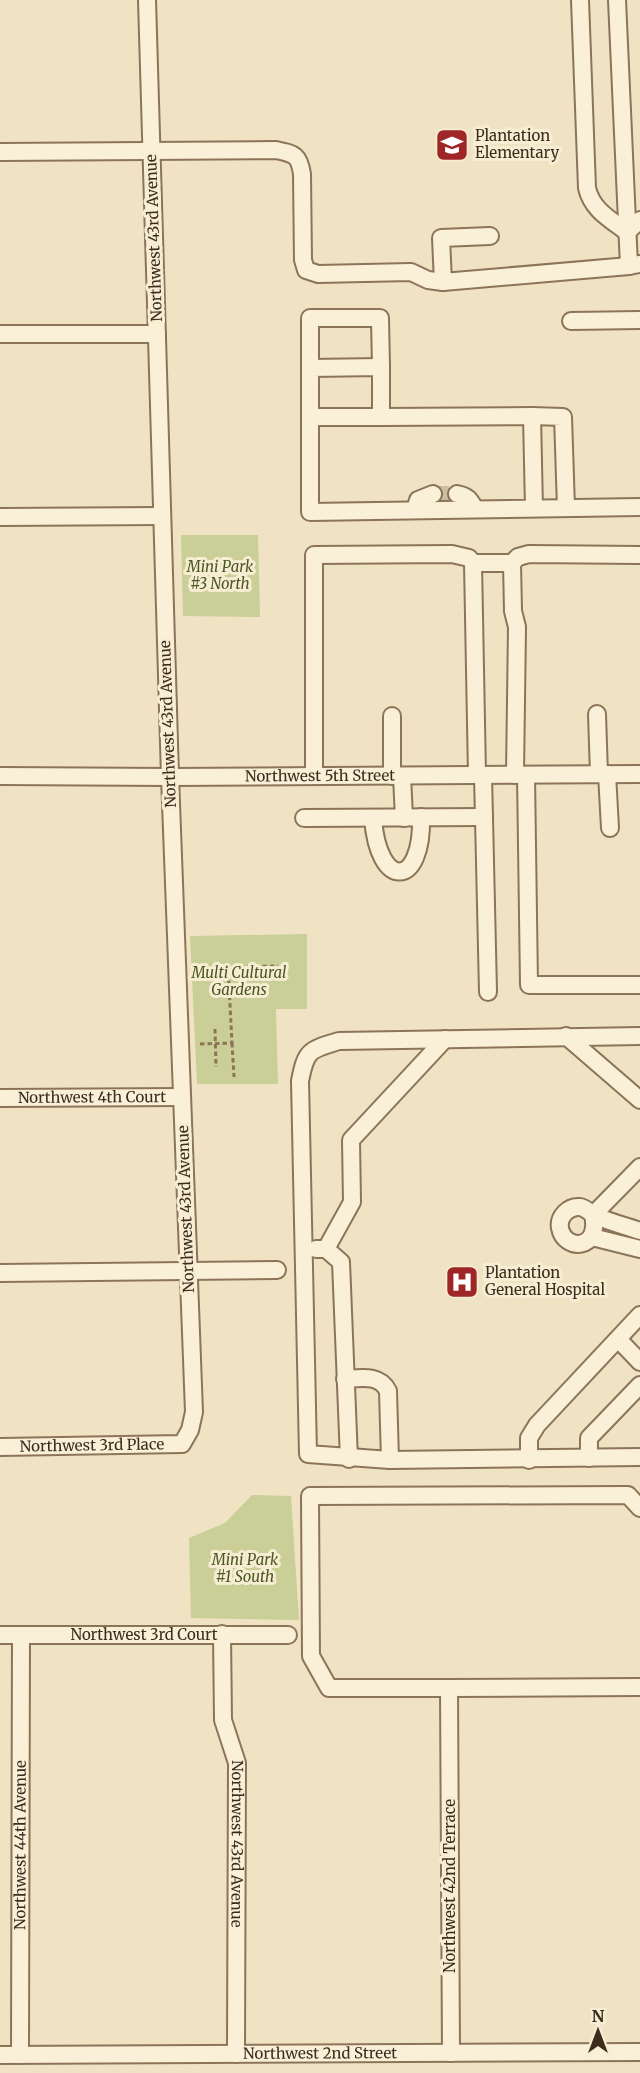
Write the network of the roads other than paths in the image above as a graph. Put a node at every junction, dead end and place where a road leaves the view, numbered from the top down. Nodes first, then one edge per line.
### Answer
1 (147, 0) edge
2 (580, 0) edge
3 (617, 0) edge
4 (0, 152) edge
5 (151, 152) junction
6 (640, 220) edge
7 (627, 232) junction
8 (490, 236) dead end
9 (634, 265) edge
10 (443, 282) junction
11 (640, 320) edge
12 (571, 321) dead end
13 (0, 334) edge
14 (157, 334) junction
15 (381, 367) junction
16 (310, 368) junction
17 (531, 416) junction
18 (310, 417) junction
19 (381, 417) junction
20 (433, 494) tunnel mouth
21 (457, 494) tunnel mouth
22 (640, 507) edge
23 (566, 508) junction
24 (475, 509) junction
25 (534, 509) junction
26 (415, 510) junction
27 (162, 516) junction
28 (0, 517) edge
29 (640, 555) edge
30 (473, 563) junction
31 (512, 563) junction
32 (597, 714) dead end
33 (392, 716) dead end
34 (603, 774) junction
35 (640, 774) edge
36 (480, 775) junction
37 (520, 775) junction
38 (0, 776) edge
39 (314, 776) junction
40 (397, 776) junction
41 (170, 777) junction
42 (421, 817) junction
43 (484, 817) junction
44 (304, 818) dead end
45 (373, 818) junction
46 (404, 818) junction
47 (610, 828) dead end
48 (640, 985) edge
49 (488, 992) dead end
50 (566, 1036) junction
51 (640, 1036) edge
52 (445, 1039) junction
53 (182, 1097) junction
54 (0, 1098) edge
55 (640, 1100) edge
56 (640, 1167) edge
57 (593, 1215) junction
58 (640, 1231) edge
59 (592, 1237) junction
60 (304, 1249) junction
61 (326, 1249) junction
62 (640, 1249) edge
63 (277, 1270) dead end
64 (188, 1272) junction
65 (0, 1273) edge
66 (640, 1315) edge
67 (618, 1339) junction
68 (640, 1362) edge
69 (345, 1379) junction
70 (640, 1385) edge
71 (182, 1444) joint
72 (0, 1448) edge
73 (640, 1457) edge
74 (589, 1458) junction
75 (349, 1459) junction
76 (390, 1460) junction
77 (529, 1460) junction
78 (640, 1508) edge
79 (222, 1634) junction
80 (0, 1635) edge
81 (21, 1635) junction
82 (288, 1635) dead end
83 (640, 1687) edge
84 (449, 1688) junction
85 (640, 2052) edge
86 (237, 2054) junction
87 (452, 2054) junction
88 (0, 2055) edge
89 (20, 2055) junction

1 - 5 street, Northwest 43rd Avenue
2 - 7 street
3 - 7 street
4 - 5 street
5 - 10 street
5 - 14 street, Northwest 43rd Avenue
6 - 7 street
7 - 9 street
8 - 10 street
9 - 10 street
11 - 12 street
13 - 14 street
14 - 27 street, Northwest 43rd Avenue
15 - 16 street
15 - 16 street
15 - 19 street
16 - 18 street
17 - 19 street
17 - 23 street
17 - 25 street
18 - 19 street
18 - 26 street
20 - 26 street
21 - 24 street
22 - 23 street
23 - 25 street
24 - 25 street
24 - 26 street
27 - 28 street
27 - 41 street, Northwest 43rd Avenue
29 - 31 street
30 - 31 street
30 - 36 street
30 - 39 street
31 - 37 street
32 - 34 street
33 - 40 street
34 - 35 street, Northwest 5th Street
34 - 37 street, Northwest 5th Street
34 - 47 street
36 - 37 street, Northwest 5th Street
36 - 40 street, Northwest 5th Street
36 - 43 street
37 - 48 street
38 - 41 street, Northwest 5th Street
39 - 40 street, Northwest 5th Street
39 - 41 street, Northwest 5th Street
40 - 46 street
41 - 53 street, Northwest 43rd Avenue
42 - 43 street
42 - 45 street
42 - 46 street
43 - 49 street
44 - 45 street
45 - 46 street
50 - 51 street
50 - 52 street
50 - 55 street
52 - 60 street
52 - 61 street
53 - 54 street, Northwest 4th Court
53 - 64 street, Northwest 43rd Avenue
56 - 57 street
57 - 58 street
57 - 59 street
57 - 59 street
59 - 62 street
60 - 61 street
60 - 75 street
61 - 69 street
63 - 64 street
64 - 65 street
64 - 71 street, Northwest 43rd Avenue
66 - 67 street
67 - 68 street
67 - 77 street
69 - 75 street
69 - 76 street
70 - 74 street
71 - 72 street, Northwest 3rd Place
73 - 74 street
74 - 77 street
75 - 76 street
76 - 77 street
78 - 84 street
79 - 81 street, Northwest 3rd Court
79 - 82 street, Northwest 3rd Court
79 - 86 street, Northwest 43rd Avenue
80 - 81 street, Northwest 3rd Court
81 - 89 street, Northwest 44th Avenue
83 - 84 street
84 - 87 street, Northwest 42nd Terrace
85 - 87 street, Northwest 2nd Street
86 - 87 street, Northwest 2nd Street
86 - 89 street, Northwest 2nd Street
88 - 89 street, Northwest 2nd Street

